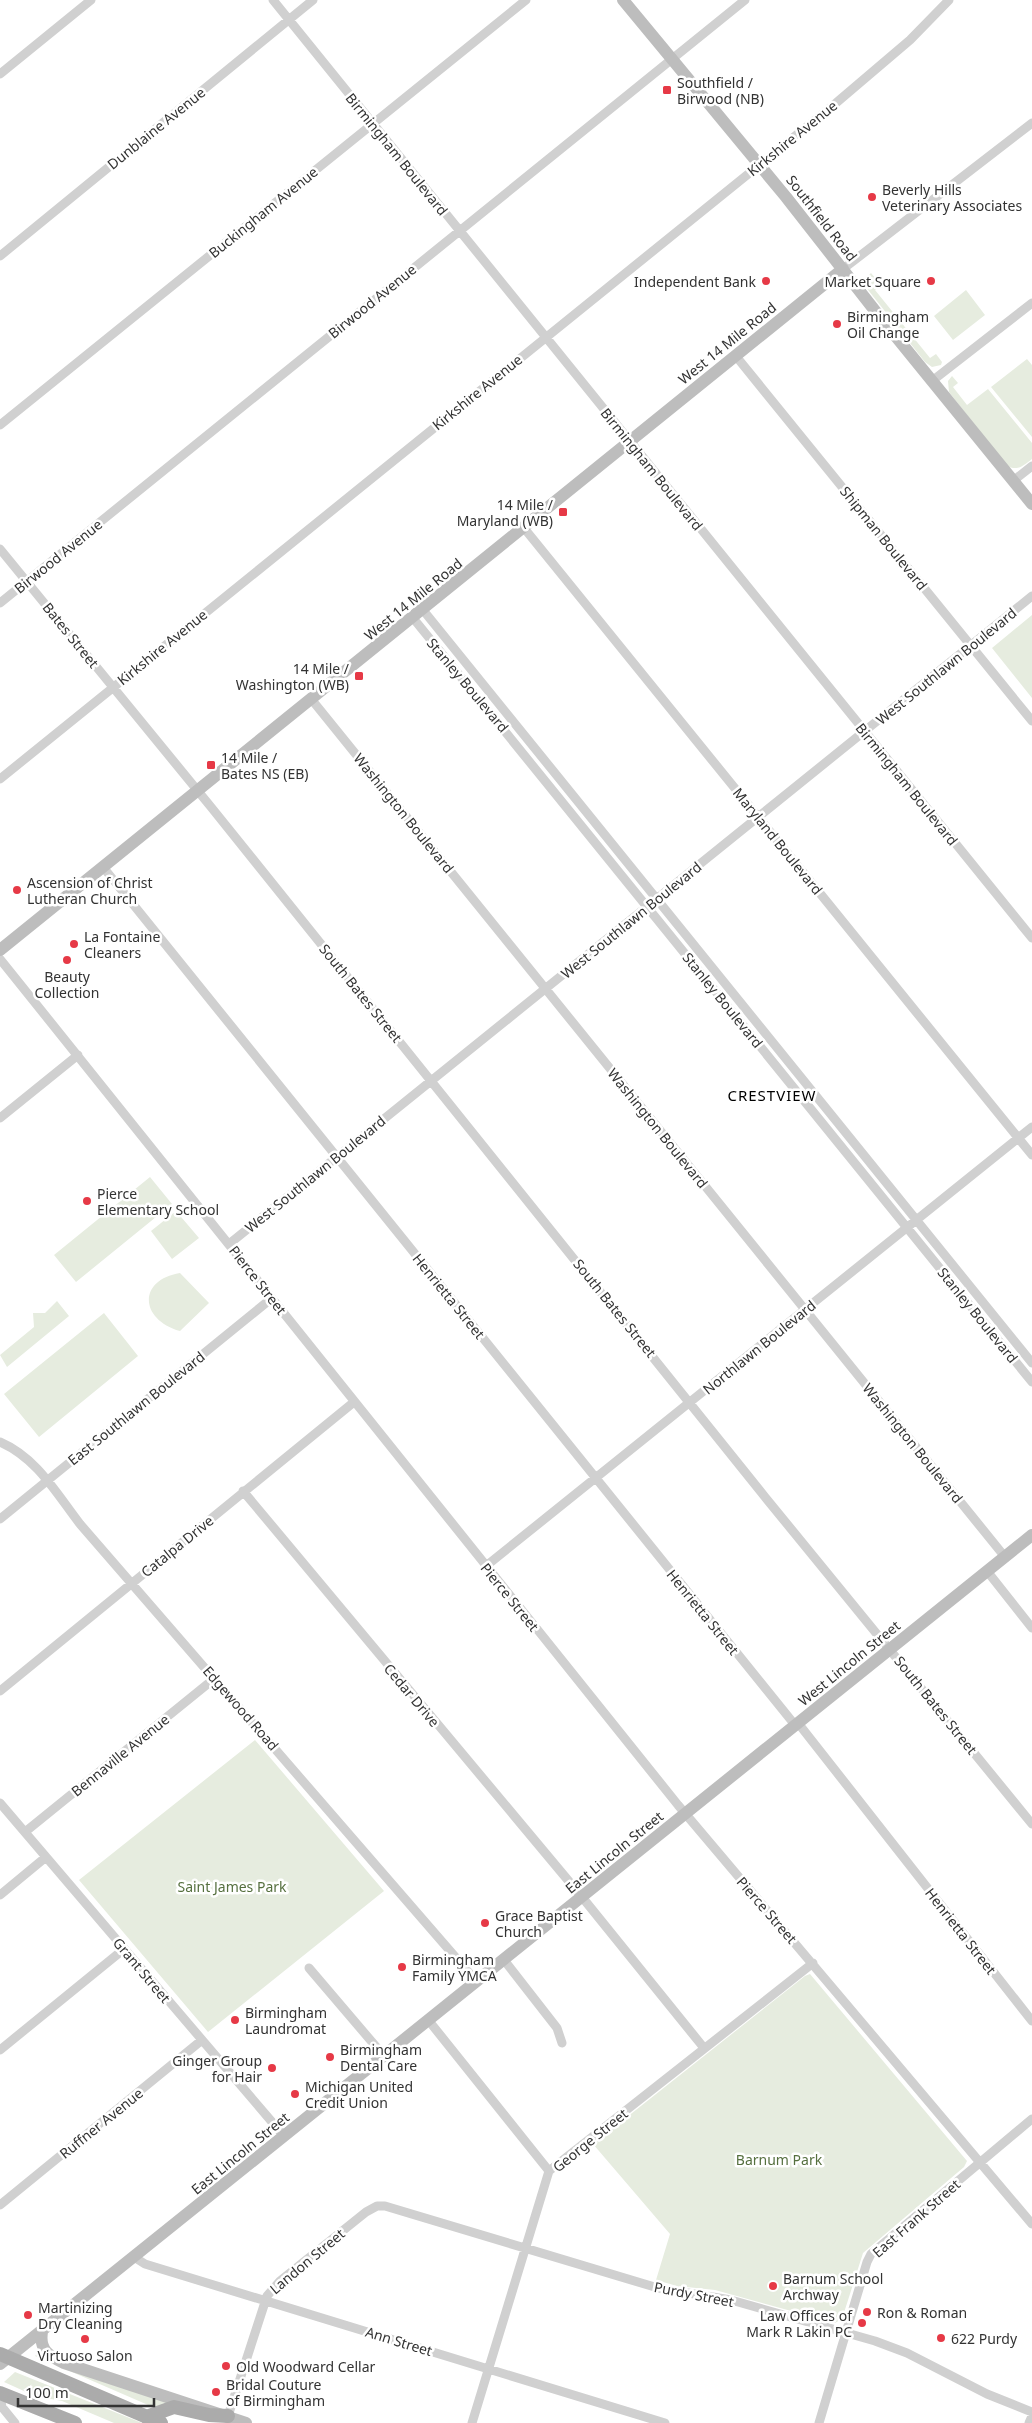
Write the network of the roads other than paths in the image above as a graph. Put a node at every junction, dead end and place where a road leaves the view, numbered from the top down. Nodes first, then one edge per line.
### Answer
1 (91, 0) edge
2 (273, 0) edge
3 (313, 0) edge
4 (526, 0) edge
5 (623, 0) edge
6 (745, 0) edge
7 (949, 0) edge
8 (289, 20) junction
9 (672, 59) junction
10 (0, 74) edge
11 (1032, 123) edge
12 (373, 124) junction
13 (760, 164) junction
14 (458, 230) junction
15 (0, 256) edge
16 (843, 269) junction
17 (1032, 303) edge
18 (545, 337) junction
19 (735, 356) junction
20 (932, 381) junction
21 (0, 425) edge
22 (630, 442) junction
23 (1032, 466) edge
24 (1013, 481) junction
25 (1032, 504) edge
26 (524, 528) junction
27 (0, 549) edge
28 (26, 581) junction
29 (1032, 596) edge
30 (0, 603) edge
31 (423, 610) junction
32 (413, 618) junction
33 (971, 646) junction
34 (113, 687) junction
35 (312, 700) junction
36 (1032, 721) edge
37 (864, 731) junction
38 (542, 756) junction
39 (533, 764) junction
40 (0, 779) edge
41 (198, 792) junction
42 (758, 817) junction
43 (103, 867) junction
44 (657, 898) junction
45 (647, 906) junction
46 (1032, 938) edge
47 (0, 950) edge
48 (0, 959) edge
49 (546, 988) junction
50 (78, 1055) junction
51 (790, 1064) junction
52 (781, 1072) junction
53 (432, 1081) junction
54 (0, 1118) edge
55 (1032, 1126) edge
56 (1018, 1138) junction
57 (1032, 1155) edge
58 (337, 1157) junction
59 (916, 1220) junction
60 (907, 1227) junction
61 (229, 1244) junction
62 (272, 1298) junction
63 (805, 1310) junction
64 (1006, 1331) junction
65 (997, 1338) junction
66 (1032, 1363) edge
67 (1032, 1382) edge
68 (354, 1402) junction
69 (691, 1402) junction
70 (0, 1442) edge
71 (596, 1478) junction
72 (47, 1481) junction
73 (243, 1491) junction
74 (0, 1519) edge
75 (1032, 1535) edge
76 (1005, 1557) junction
77 (486, 1566) junction
78 (986, 1571) junction
79 (132, 1582) junction
80 (1032, 1628) edge
81 (890, 1649) junction
82 (215, 1678) junction
83 (0, 1691) edge
84 (796, 1724) junction
85 (0, 1803) edge
86 (685, 1814) junction
87 (1032, 1824) edge
88 (24, 1832) junction
89 (46, 1857) junction
90 (0, 1895) edge
91 (582, 1897) junction
92 (124, 1949) junction
93 (504, 1960) junction
94 (812, 1963) junction
95 (309, 1968) dead end
96 (478, 1982) junction
97 (428, 2021) junction
98 (1032, 2021) edge
99 (202, 2040) junction
100 (562, 2043) dead end
101 (704, 2048) junction
102 (0, 2050) edge
103 (384, 2056) junction
104 (1032, 2119) edge
105 (284, 2136) junction
106 (980, 2162) junction
107 (549, 2172) junction
108 (0, 2205) edge
109 (377, 2206) joint
110 (1032, 2224) edge
111 (526, 2249) junction
112 (134, 2257) junction
113 (265, 2301) junction
114 (42, 2332) junction
115 (846, 2333) junction
116 (3, 2358) edge
117 (489, 2369) junction
118 (0, 2394) edge
119 (1032, 2414) edge
120 (146, 2417) junction
121 (227, 2419) edge
122 (15, 2423) edge
123 (69, 2423) edge
124 (161, 2423) edge
125 (246, 2423) edge
126 (472, 2423) edge
127 (665, 2423) edge
128 (819, 2423) edge
129 (1029, 2423) edge

1 - 10 street
2 - 8 street, Birmingham Boulevard
3 - 8 street, Dunblaine Avenue
4 - 12 street, Buckingham Avenue
5 - 9 main road, Southfield Road
6 - 9 street, Birwood Avenue
7 - 13 street, Kirkshire Avenue
8 - 12 street, Birmingham Boulevard
8 - 15 street, Dunblaine Avenue
9 - 13 main road, Southfield Road
9 - 14 street, Birwood Avenue
11 - 16 street
12 - 14 street, Birmingham Boulevard
12 - 21 street, Buckingham Avenue
13 - 16 main road, Southfield Road
13 - 18 street, Kirkshire Avenue
14 - 18 street, Birmingham Boulevard
14 - 28 street, Birwood Avenue
16 - 19 main road, West 14 Mile Road
16 - 20 main road, Southfield Road
17 - 20 street
18 - 22 street, Birmingham Boulevard
18 - 34 street, Kirkshire Avenue
19 - 22 main road, West 14 Mile Road
19 - 33 street, Shipman Boulevard
20 - 24 main road, Southfield Road
22 - 26 main road, West 14 Mile Road
22 - 37 street, Birmingham Boulevard
23 - 24 street
24 - 25 main road, Southfield Road
26 - 31 main road, West 14 Mile Road
26 - 42 street, Maryland Boulevard
27 - 28 street, Bates Street
28 - 30 street, Birwood Avenue
28 - 34 street, Bates Street
29 - 33 street, West Southlawn Boulevard
31 - 32 main road, West 14 Mile Road
31 - 38 street, Stanley Boulevard
32 - 35 main road, West 14 Mile Road
32 - 39 street, Stanley Boulevard
33 - 36 street, Shipman Boulevard
33 - 37 street, West Southlawn Boulevard
34 - 40 street, Kirkshire Avenue
34 - 41 street, Bates Street
35 - 41 main road, West 14 Mile Road
35 - 49 street, Washington Boulevard
37 - 42 street, West Southlawn Boulevard
37 - 46 street, Birmingham Boulevard
38 - 39 street
38 - 44 street, Stanley Boulevard
39 - 45 street, Stanley Boulevard
41 - 43 main road, West 14 Mile Road
41 - 53 street, South Bates Street
42 - 44 street, West Southlawn Boulevard
42 - 56 street, Maryland Boulevard
43 - 47 main road, West 14 Mile Road
43 - 58 street, Henrietta Street
44 - 45 street, West Southlawn Boulevard
44 - 51 street, Stanley Boulevard
45 - 49 street, West Southlawn Boulevard
45 - 52 street, Stanley Boulevard
48 - 50 street, Pierce Street
49 - 53 street, West Southlawn Boulevard
49 - 63 street, Washington Boulevard
50 - 54 street
50 - 61 street, Pierce Street
51 - 52 street
51 - 59 street, Stanley Boulevard
52 - 60 street, Stanley Boulevard
53 - 58 street, West Southlawn Boulevard
53 - 69 street, South Bates Street
55 - 56 street, Northlawn Boulevard
56 - 57 street, Maryland Boulevard
56 - 59 street, Northlawn Boulevard
58 - 61 street, West Southlawn Boulevard
58 - 71 street, Henrietta Street
59 - 60 street, Northlawn Boulevard
59 - 64 street, Stanley Boulevard
60 - 63 street, Northlawn Boulevard
60 - 65 street, Stanley Boulevard
61 - 62 street, Pierce Street
62 - 68 street, Pierce Street
62 - 72 street, East Southlawn Boulevard
63 - 69 street, Northlawn Boulevard
63 - 76 street, Washington Boulevard
64 - 65 street
64 - 66 street, Stanley Boulevard
65 - 67 street, Stanley Boulevard
68 - 73 street, Catalpa Drive
68 - 77 street, Pierce Street
69 - 71 street, Northlawn Boulevard
69 - 81 street, South Bates Street
70 - 72 street, Edgewood Road
71 - 77 street, Northlawn Boulevard
71 - 84 street, Henrietta Street
72 - 74 street, East Southlawn Boulevard
72 - 79 street, Edgewood Road
73 - 79 street, Catalpa Drive
73 - 91 street, Cedar Drive
75 - 76 main road, West Lincoln Street
76 - 78 main road, West Lincoln Street
77 - 86 street, Pierce Street
78 - 80 street
78 - 81 main road, West Lincoln Street
79 - 82 street, Edgewood Road
79 - 83 street, Catalpa Drive
81 - 84 main road, West Lincoln Street
81 - 87 street, South Bates Street
82 - 88 street, Bennaville Avenue
82 - 96 street, Edgewood Road
84 - 86 main road, West Lincoln Street
84 - 98 street, Henrietta Street
85 - 88 street, Grant Street
86 - 91 main road, East Lincoln Street
86 - 94 street, Pierce Street
88 - 89 street, Grant Street
89 - 90 street
89 - 92 street, Grant Street
91 - 93 main road, East Lincoln Street
91 - 101 street, Cedar Drive
92 - 99 street, Grant Street
92 - 102 street
93 - 96 main road, East Lincoln Street
93 - 100 street
94 - 101 street, George Street
94 - 106 street, Pierce Street
95 - 103 street
96 - 97 main road, East Lincoln Street
97 - 103 main road, East Lincoln Street
97 - 107 street
99 - 105 street, Grant Street
99 - 108 street, Ruffner Avenue
101 - 107 street, George Street
103 - 105 main road, East Lincoln Street
104 - 106 street, East Frank Street
105 - 112 main road, East Lincoln Street
106 - 110 street, Pierce Street
106 - 115 street, East Frank Street
107 - 111 street, George Street
109 - 111 street, Purdy Street
109 - 113 street, Landon Street
111 - 115 street, Purdy Street
111 - 117 street, George Street
112 - 113 street, Ann Street
112 - 114 main road, East Lincoln Street
113 - 117 street, Ann Street
113 - 121 street, Landon Street
114 - 116 main road, East Lincoln Street
114 - 121 main road
115 - 119 street, Purdy Street
115 - 128 street, East Frank Street
116 - 120 main road
117 - 126 street, George Street
117 - 127 street, Ann Street
118 - 122 street
118 - 123 main road
119 - 129 street
120 - 121 main road
120 - 124 main road
121 - 125 main road

